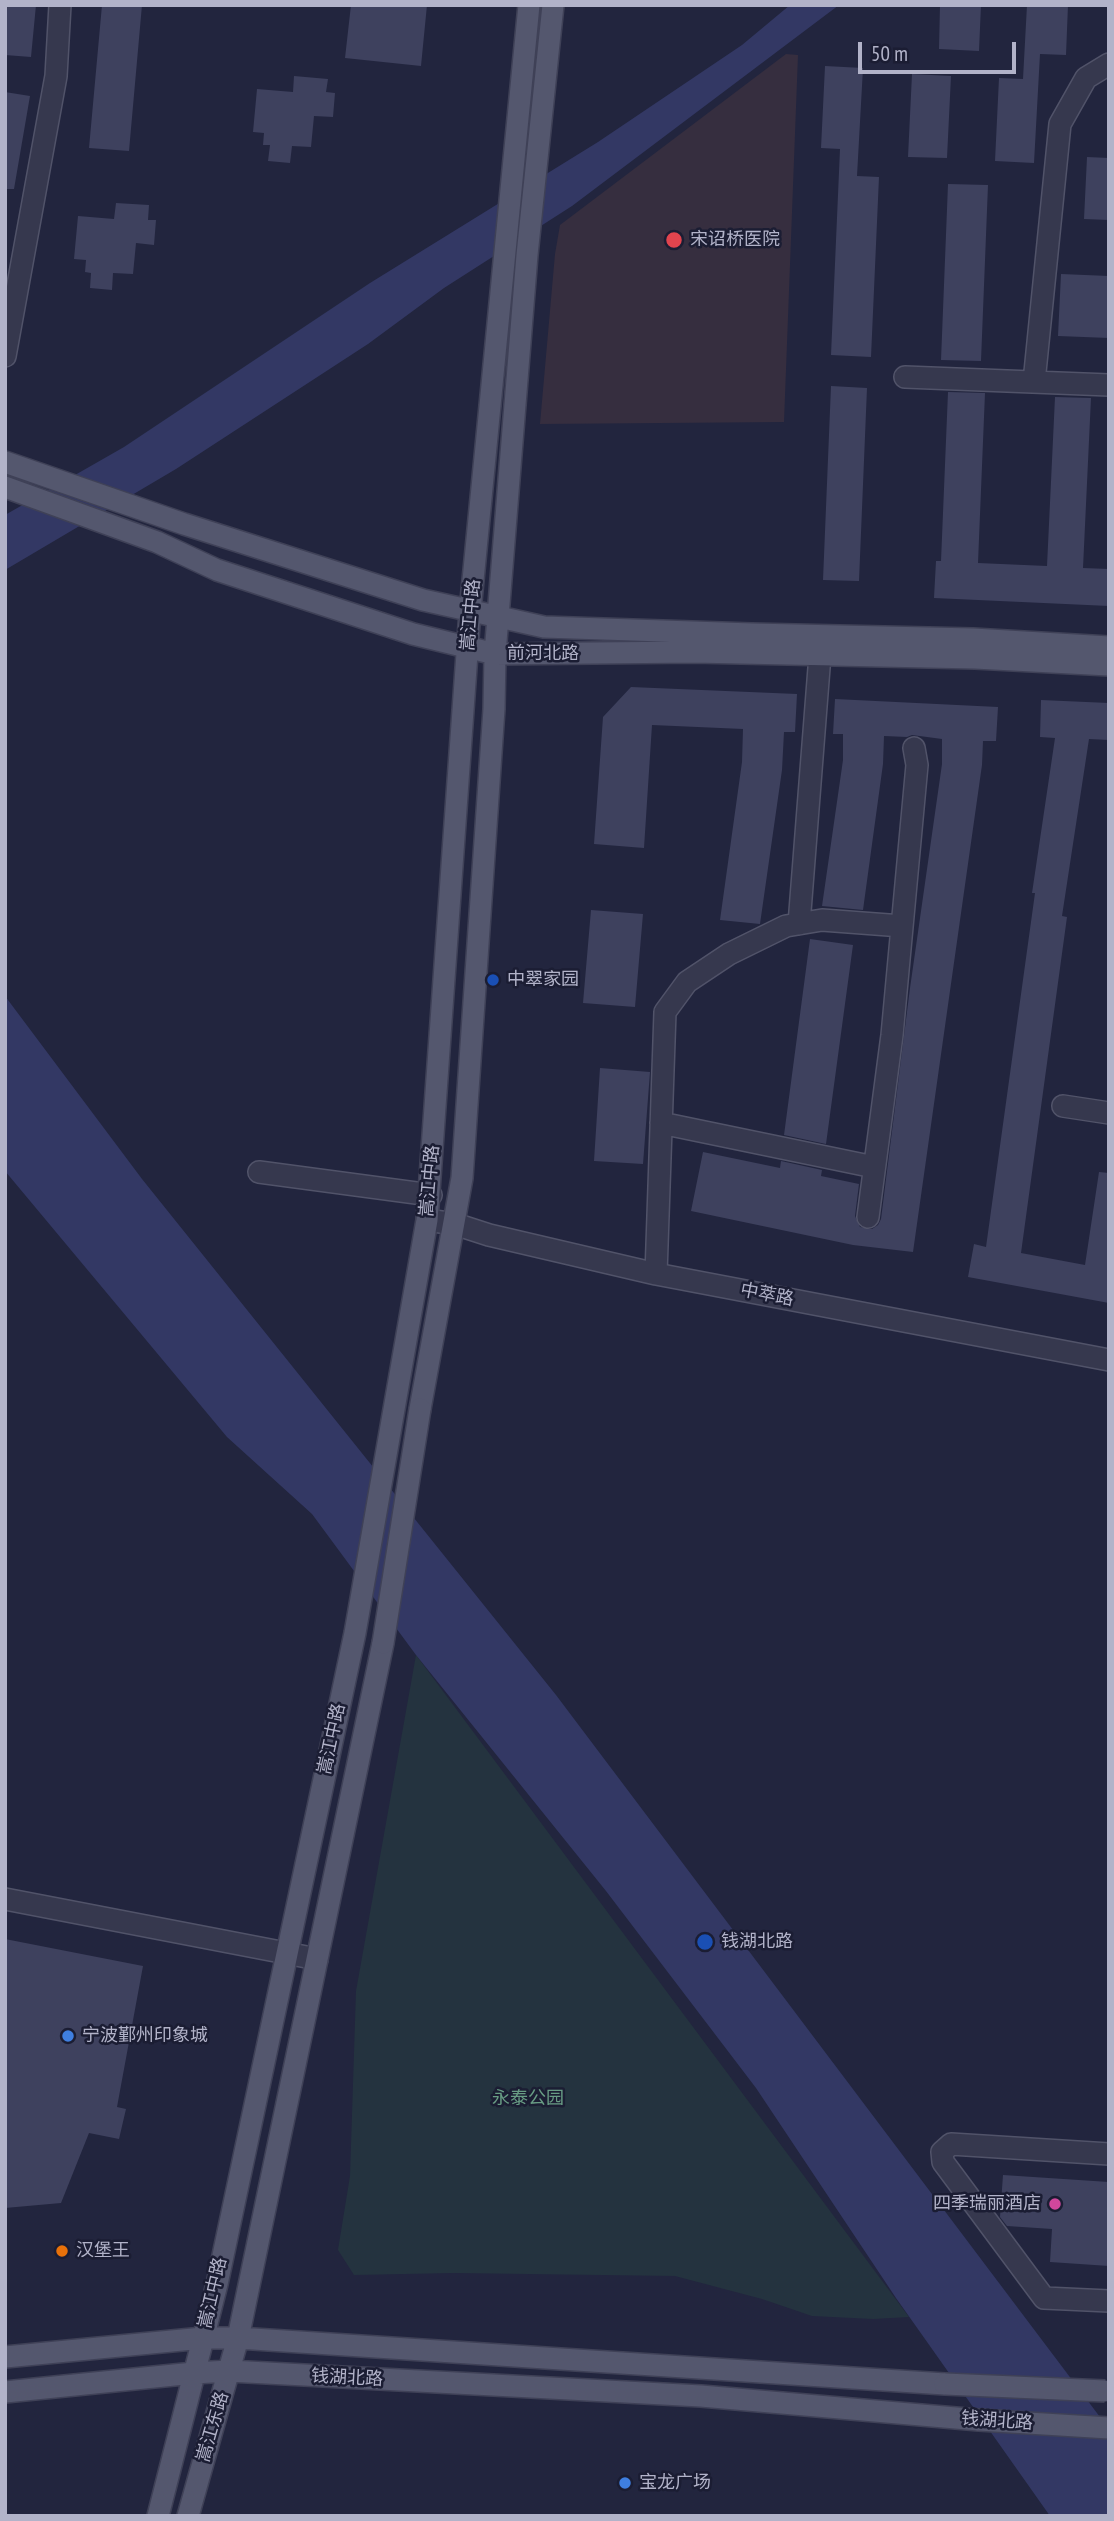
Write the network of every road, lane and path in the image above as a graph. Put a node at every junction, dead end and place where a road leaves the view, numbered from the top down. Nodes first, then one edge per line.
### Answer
1 (60, 5) edge
2 (529, 5) edge
3 (553, 5) edge
4 (1109, 64) edge
5 (6, 351) edge
6 (905, 377) dead end
7 (1034, 382) junction
8 (1109, 385) edge
9 (5, 462) edge
10 (8, 488) edge
11 (470, 611) junction
12 (499, 619) junction
13 (468, 647) junction
14 (1109, 647) edge
15 (495, 654) junction
16 (820, 655) junction
17 (1109, 665) edge
18 (914, 748) dead end
19 (799, 924) junction
20 (902, 926) junction
21 (1063, 1107) dead end
22 (1109, 1113) edge
23 (661, 1123) junction
24 (874, 1167) junction
25 (259, 1172) dead end
26 (431, 1195) junction
27 (868, 1217) dead end
28 (427, 1220) junction
29 (455, 1224) junction
30 (656, 1274) junction
31 (1109, 1360) edge
32 (5, 1899) edge
33 (286, 1954) junction
34 (317, 1959) junction
35 (1109, 2154) edge
36 (1109, 2301) edge
37 (203, 2338) junction
38 (238, 2338) junction
39 (5, 2357) edge
40 (229, 2371) junction
41 (194, 2373) junction
42 (1107, 2391) edge
43 (5, 2392) edge
44 (1109, 2428) edge
45 (158, 2516) edge
46 (188, 2516) edge

1 - 5 street
2 - 11 main road, 嵩江中路
3 - 12 main road, 嵩江中路
4 - 7 street
6 - 7 street
7 - 8 street
9 - 11 main road, 前河北路
10 - 13 main road, 前河北路
11 - 12 main road, 前河北路
11 - 13 main road, 嵩江中路
12 - 14 main road, 前河北路
12 - 15 main road, 嵩江中路
13 - 15 main road, 前河北路
13 - 26 main road, 嵩江中路
15 - 16 main road, 前河北路
15 - 29 main road, 嵩江中路
16 - 17 main road, 前河北路
16 - 19 street
18 - 20 street
19 - 20 street
19 - 23 street
20 - 24 street
21 - 22 street
23 - 24 street
23 - 30 street
24 - 27 street
25 - 26 street
26 - 28 main road, 嵩江中路
28 - 29 street, 中萃路
28 - 33 main road, 嵩江中路
29 - 30 street, 中萃路
29 - 34 main road, 嵩江中路, bridge
30 - 31 street, 中萃路
32 - 33 street
33 - 34 street
33 - 37 main road, 嵩江中路
34 - 38 main road, 嵩江中路
35 - 36 street
37 - 38 main road, 钱湖北路
37 - 39 main road, 钱湖北路
37 - 41 main road, 嵩江东路
38 - 40 main road, 嵩江东路
38 - 42 main road, 钱湖北路, bridge
40 - 41 main road, 钱湖北路
40 - 44 main road, 钱湖北路, bridge
40 - 46 main road, 嵩江东路
41 - 43 main road, 钱湖北路
41 - 45 main road, 嵩江东路

